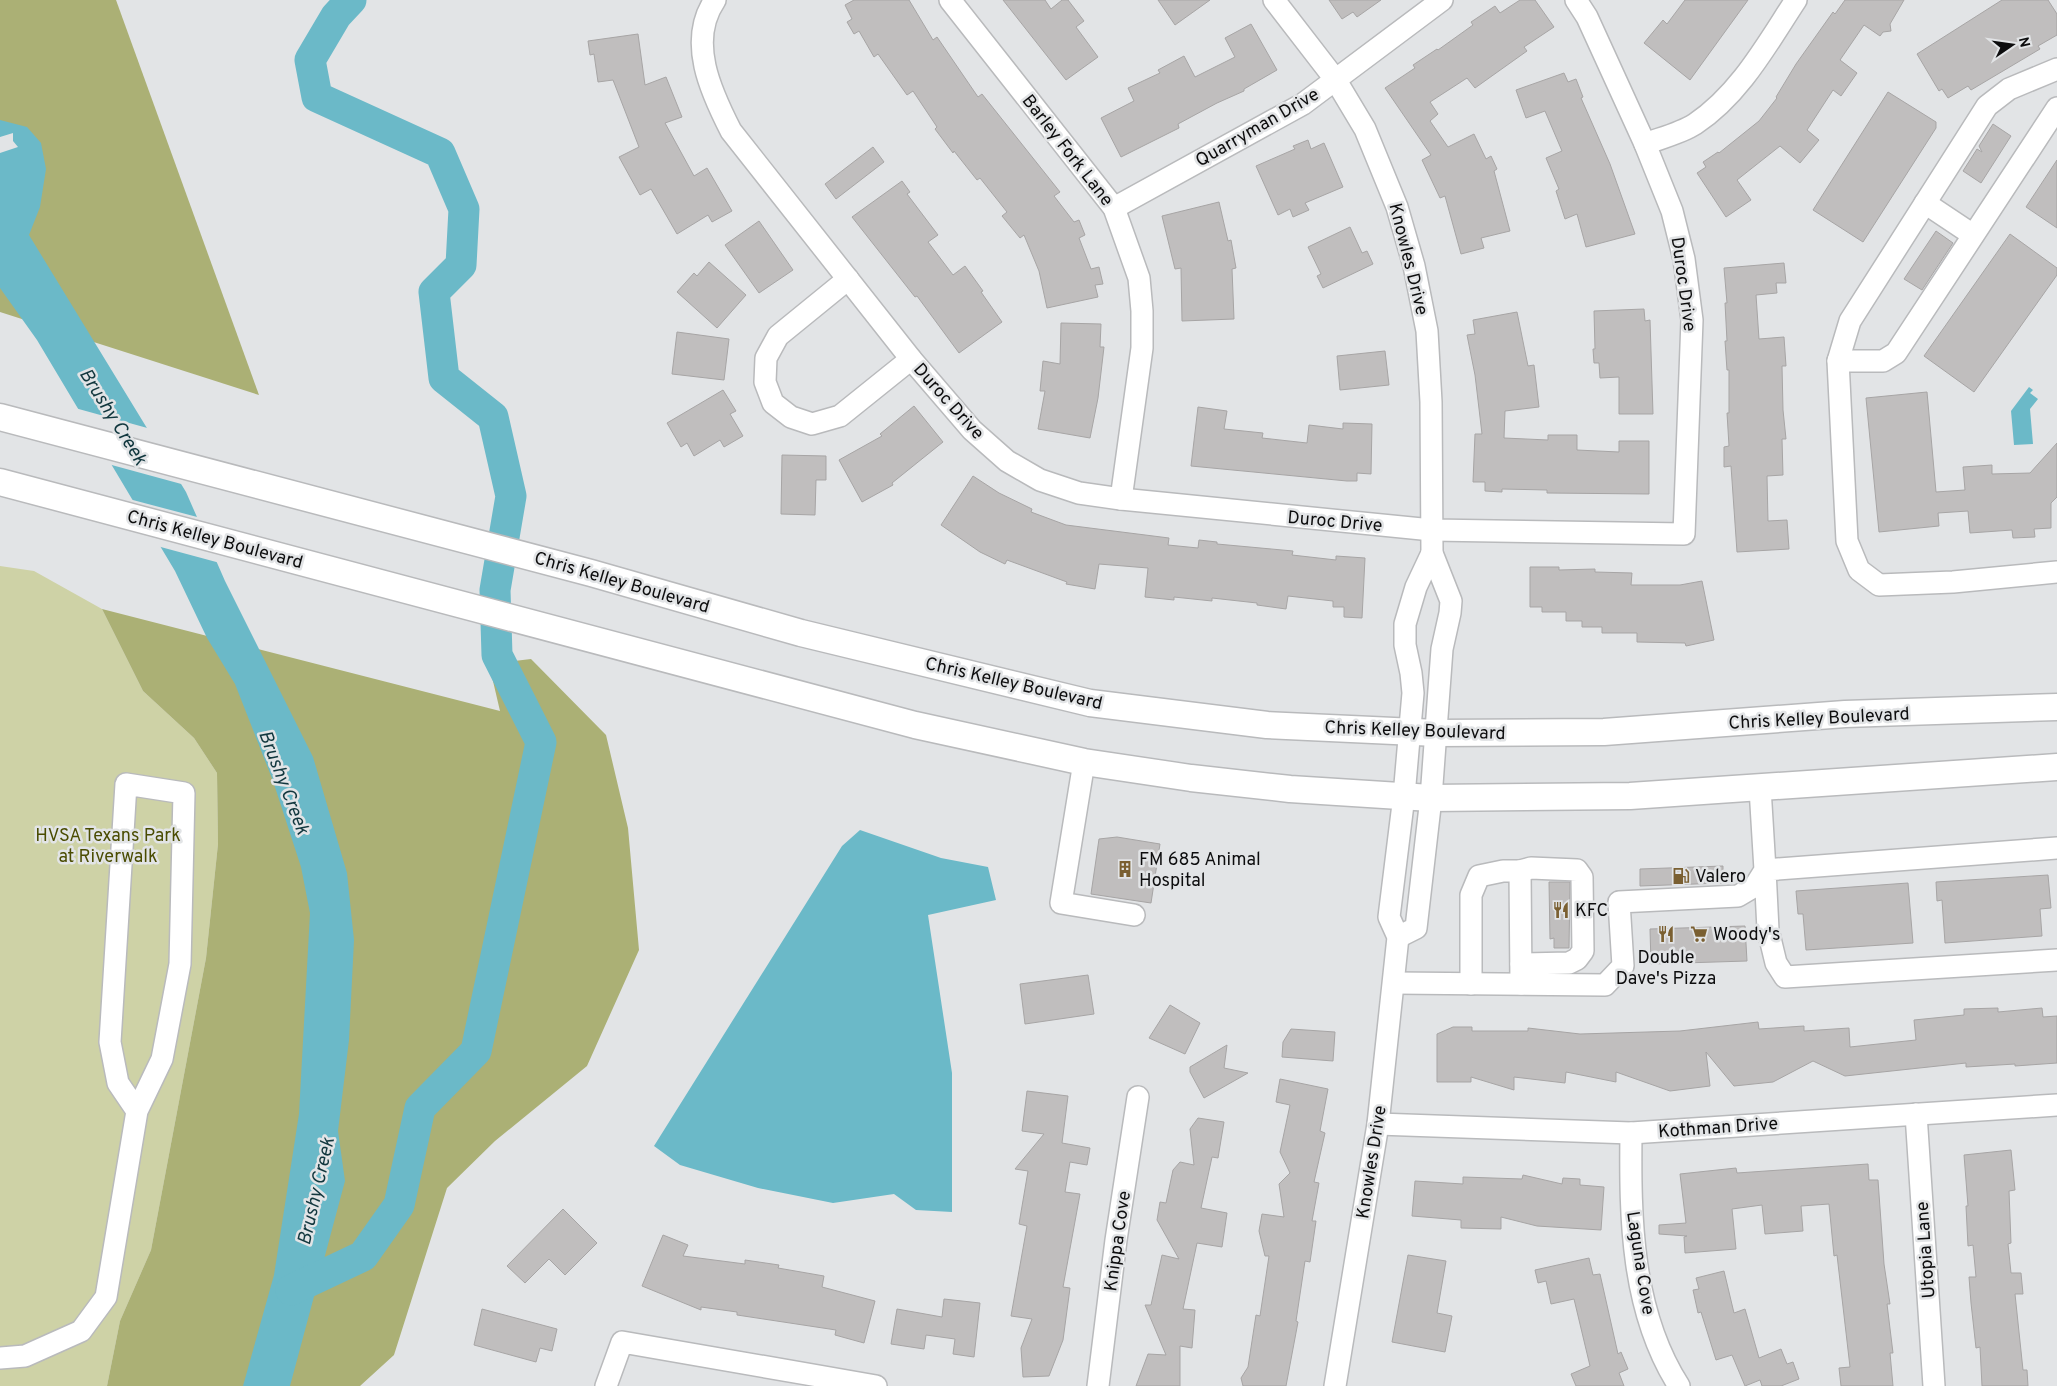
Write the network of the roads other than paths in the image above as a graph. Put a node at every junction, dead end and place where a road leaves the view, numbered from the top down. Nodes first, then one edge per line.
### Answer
1 (715, 0) edge
2 (950, 0) edge
3 (1274, 0) edge
4 (1442, 0) edge
5 (1576, 0) edge
6 (1796, 0) edge
7 (2057, 69) edge
8 (1335, 79) junction
9 (2057, 108) edge
10 (1645, 144) junction
11 (1925, 203) junction
12 (1114, 208) junction
13 (1973, 235) junction
14 (848, 279) junction
15 (911, 359) junction
16 (1838, 361) junction
17 (0, 416) edge
18 (0, 482) edge
19 (1121, 499) junction
20 (1432, 530) junction
21 (1432, 553) junction
22 (2057, 572) edge
23 (2057, 707) edge
24 (1410, 731) junction
25 (1437, 734) junction
26 (1084, 762) junction
27 (2057, 767) edge
28 (1760, 788) junction
29 (1404, 796) junction
30 (1431, 798) junction
31 (2057, 848) edge
32 (1765, 870) junction
33 (1520, 871) junction
34 (1134, 915) dead end
35 (1398, 937) junction
36 (2057, 960) edge
37 (1521, 964) junction
38 (1394, 983) junction
39 (1471, 984) junction
40 (1521, 984) junction
41 (1138, 1097) dead end
42 (2057, 1105) edge
43 (137, 1111) junction
44 (1916, 1114) junction
45 (1378, 1124) junction
46 (1631, 1133) junction
47 (0, 1358) edge
48 (606, 1386) edge
49 (871, 1386) edge
50 (1098, 1386) edge
51 (1335, 1386) edge
52 (1679, 1386) edge
53 (1934, 1386) edge

1 - 14 street, Duroc Drive
2 - 12 street, Barley Fork Lane
3 - 8 street, Knowles Drive
4 - 8 street, Quarryman Drive
5 - 10 street, Duroc Drive
6 - 10 street
7 - 11 street
8 - 12 street, Quarryman Drive
8 - 20 street, Knowles Drive
9 - 13 street
10 - 20 street, Duroc Drive
11 - 13 street
11 - 16 street
12 - 19 street, Barley Fork Lane
13 - 16 street
14 - 15 street, Duroc Drive
14 - 15 street
15 - 19 street, Duroc Drive
16 - 22 street
17 - 24 main road, Chris Kelley Boulevard
18 - 26 main road, Chris Kelley Boulevard
19 - 20 street, Duroc Drive
20 - 21 street, Knowles Drive
21 - 24 street, Knowles Drive
21 - 25 street, Knowles Drive
23 - 25 main road, Chris Kelley Boulevard
24 - 25 main road, Chris Kelley Boulevard
24 - 29 street, Knowles Drive
25 - 30 street, Knowles Drive
26 - 29 main road, Chris Kelley Boulevard
26 - 34 street
27 - 28 main road, Chris Kelley Boulevard
28 - 30 main road, Chris Kelley Boulevard
28 - 32 street
29 - 30 main road, Chris Kelley Boulevard
29 - 35 street, Knowles Drive
30 - 35 street, Knowles Drive
31 - 32 street
32 - 36 street
32 - 40 street
33 - 37 street
33 - 37 street
33 - 39 street
35 - 38 street, Knowles Drive
37 - 40 street
38 - 39 street
38 - 45 street, Knowles Drive
39 - 40 street
41 - 50 street, Knippa Cove
42 - 44 street, Kothman Drive
43 - 43 street
43 - 47 street
44 - 46 street, Kothman Drive
44 - 53 street, Utopia Lane
45 - 46 street, Kothman Drive
45 - 51 street, Knowles Drive
46 - 52 street, Laguna Cove
48 - 49 street

